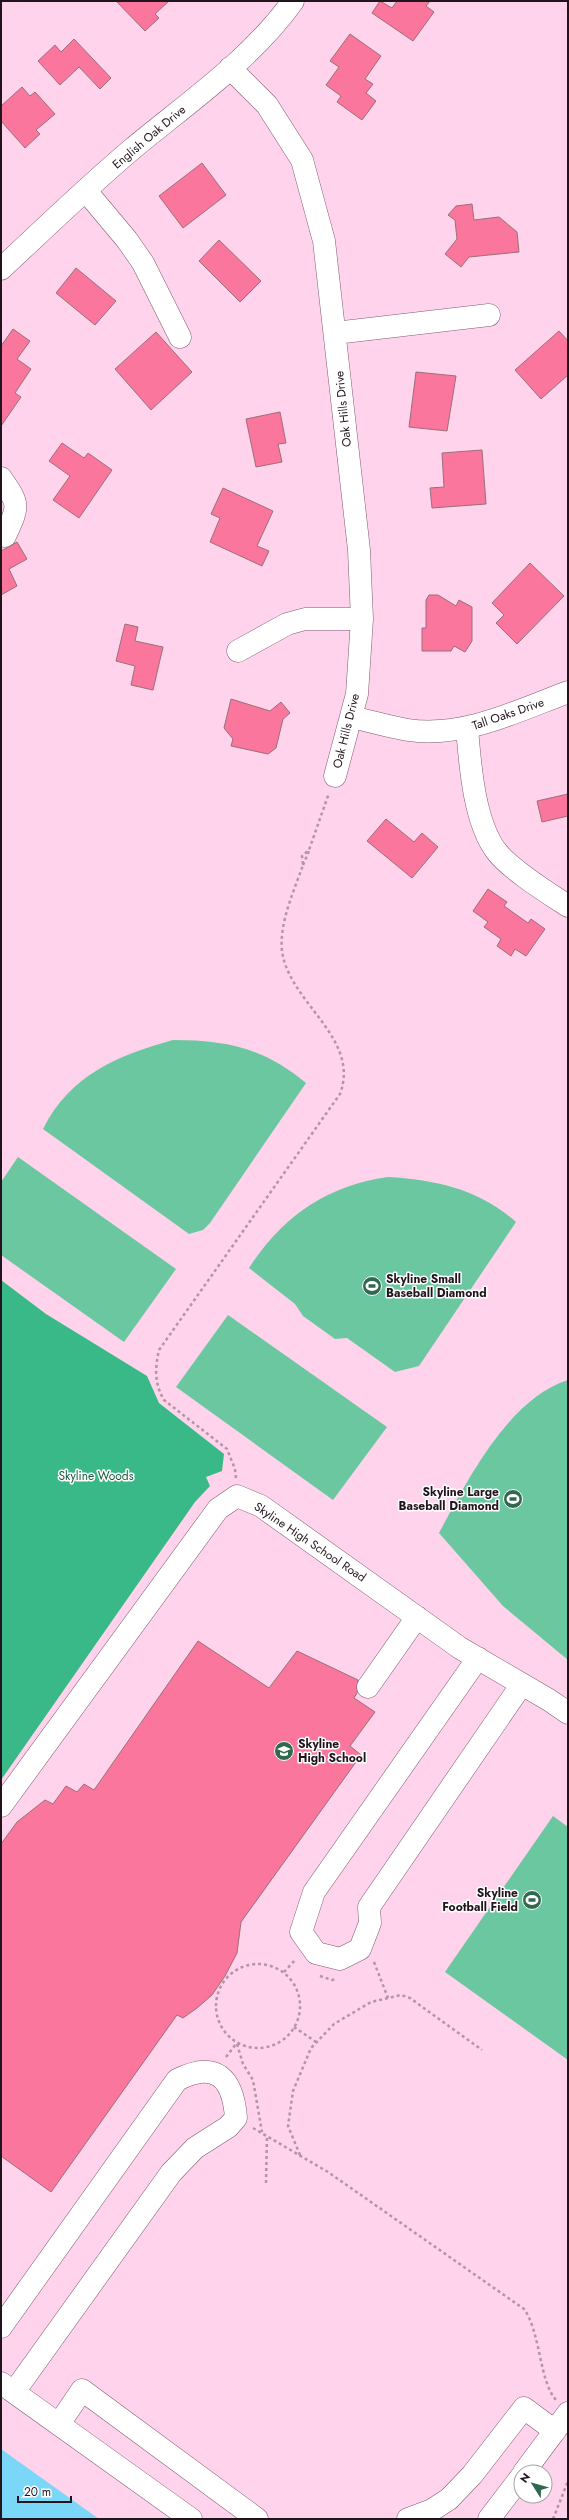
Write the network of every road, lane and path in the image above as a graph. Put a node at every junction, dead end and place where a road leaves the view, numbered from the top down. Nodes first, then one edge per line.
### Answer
1 (293, 1) edge
2 (230, 68) junction
3 (86, 191) junction
4 (1, 269) edge
5 (489, 315) dead end
6 (335, 333) junction
7 (180, 338) dead end
8 (1, 478) edge
9 (5, 536) dead end
10 (362, 619) junction
11 (238, 651) dead end
12 (568, 692) edge
13 (352, 717) junction
14 (467, 728) junction
15 (334, 776) dead end
16 (325, 806) dead end
17 (568, 906) edge
18 (237, 1496) junction
19 (417, 1617) junction
20 (478, 1658) junction
21 (522, 1684) junction
22 (368, 1687) dead end
23 (568, 1713) edge
24 (1, 1806) edge
25 (297, 1958) dead end
26 (284, 1972) junction
27 (294, 2027) junction
28 (316, 2042) junction
29 (237, 2043) junction
30 (482, 2050) dead end
31 (225, 2058) dead end
32 (236, 2118) junction
33 (267, 2136) junction
34 (300, 2155) junction
35 (266, 2183) dead end
36 (1, 2327) edge
37 (7, 2388) edge
38 (563, 2407) edge
39 (59, 2424) junction
40 (555, 2431) junction
41 (530, 2464) edge
42 (568, 2481) edge
43 (513, 2488) edge
44 (191, 2519) edge
45 (257, 2519) edge
46 (408, 2519) edge
47 (489, 2519) edge
48 (553, 2519) edge

1 - 2 street, English Oak Drive
2 - 3 street, English Oak Drive
2 - 6 street, Oak Hills Drive
3 - 4 street, English Oak Drive
3 - 7 street
5 - 6 street
6 - 10 street, Oak Hills Drive
8 - 9 street
10 - 11 street
10 - 13 street, Oak Hills Drive
12 - 14 street, Tall Oaks Drive
13 - 14 street, Tall Oaks Drive
13 - 15 street, Oak Hills Drive
14 - 17 street
16 - 18 path
18 - 19 street, Skyline High School Road
18 - 24 street
19 - 20 street, Skyline High School Road
19 - 22 street
20 - 21 street, Skyline High School Road
20 - 21 street
21 - 23 street, Skyline High School Road
25 - 26 path
26 - 27 path
26 - 29 path
27 - 28 path
27 - 29 path
28 - 30 path
28 - 34 path
29 - 31 path
32 - 33 path
32 - 36 street
32 - 37 street
33 - 34 path
33 - 35 path
34 - 38 path
37 - 39 street
38 - 40 street
39 - 44 street
39 - 45 street
40 - 41 street
40 - 46 street
42 - 48 path
43 - 47 street

